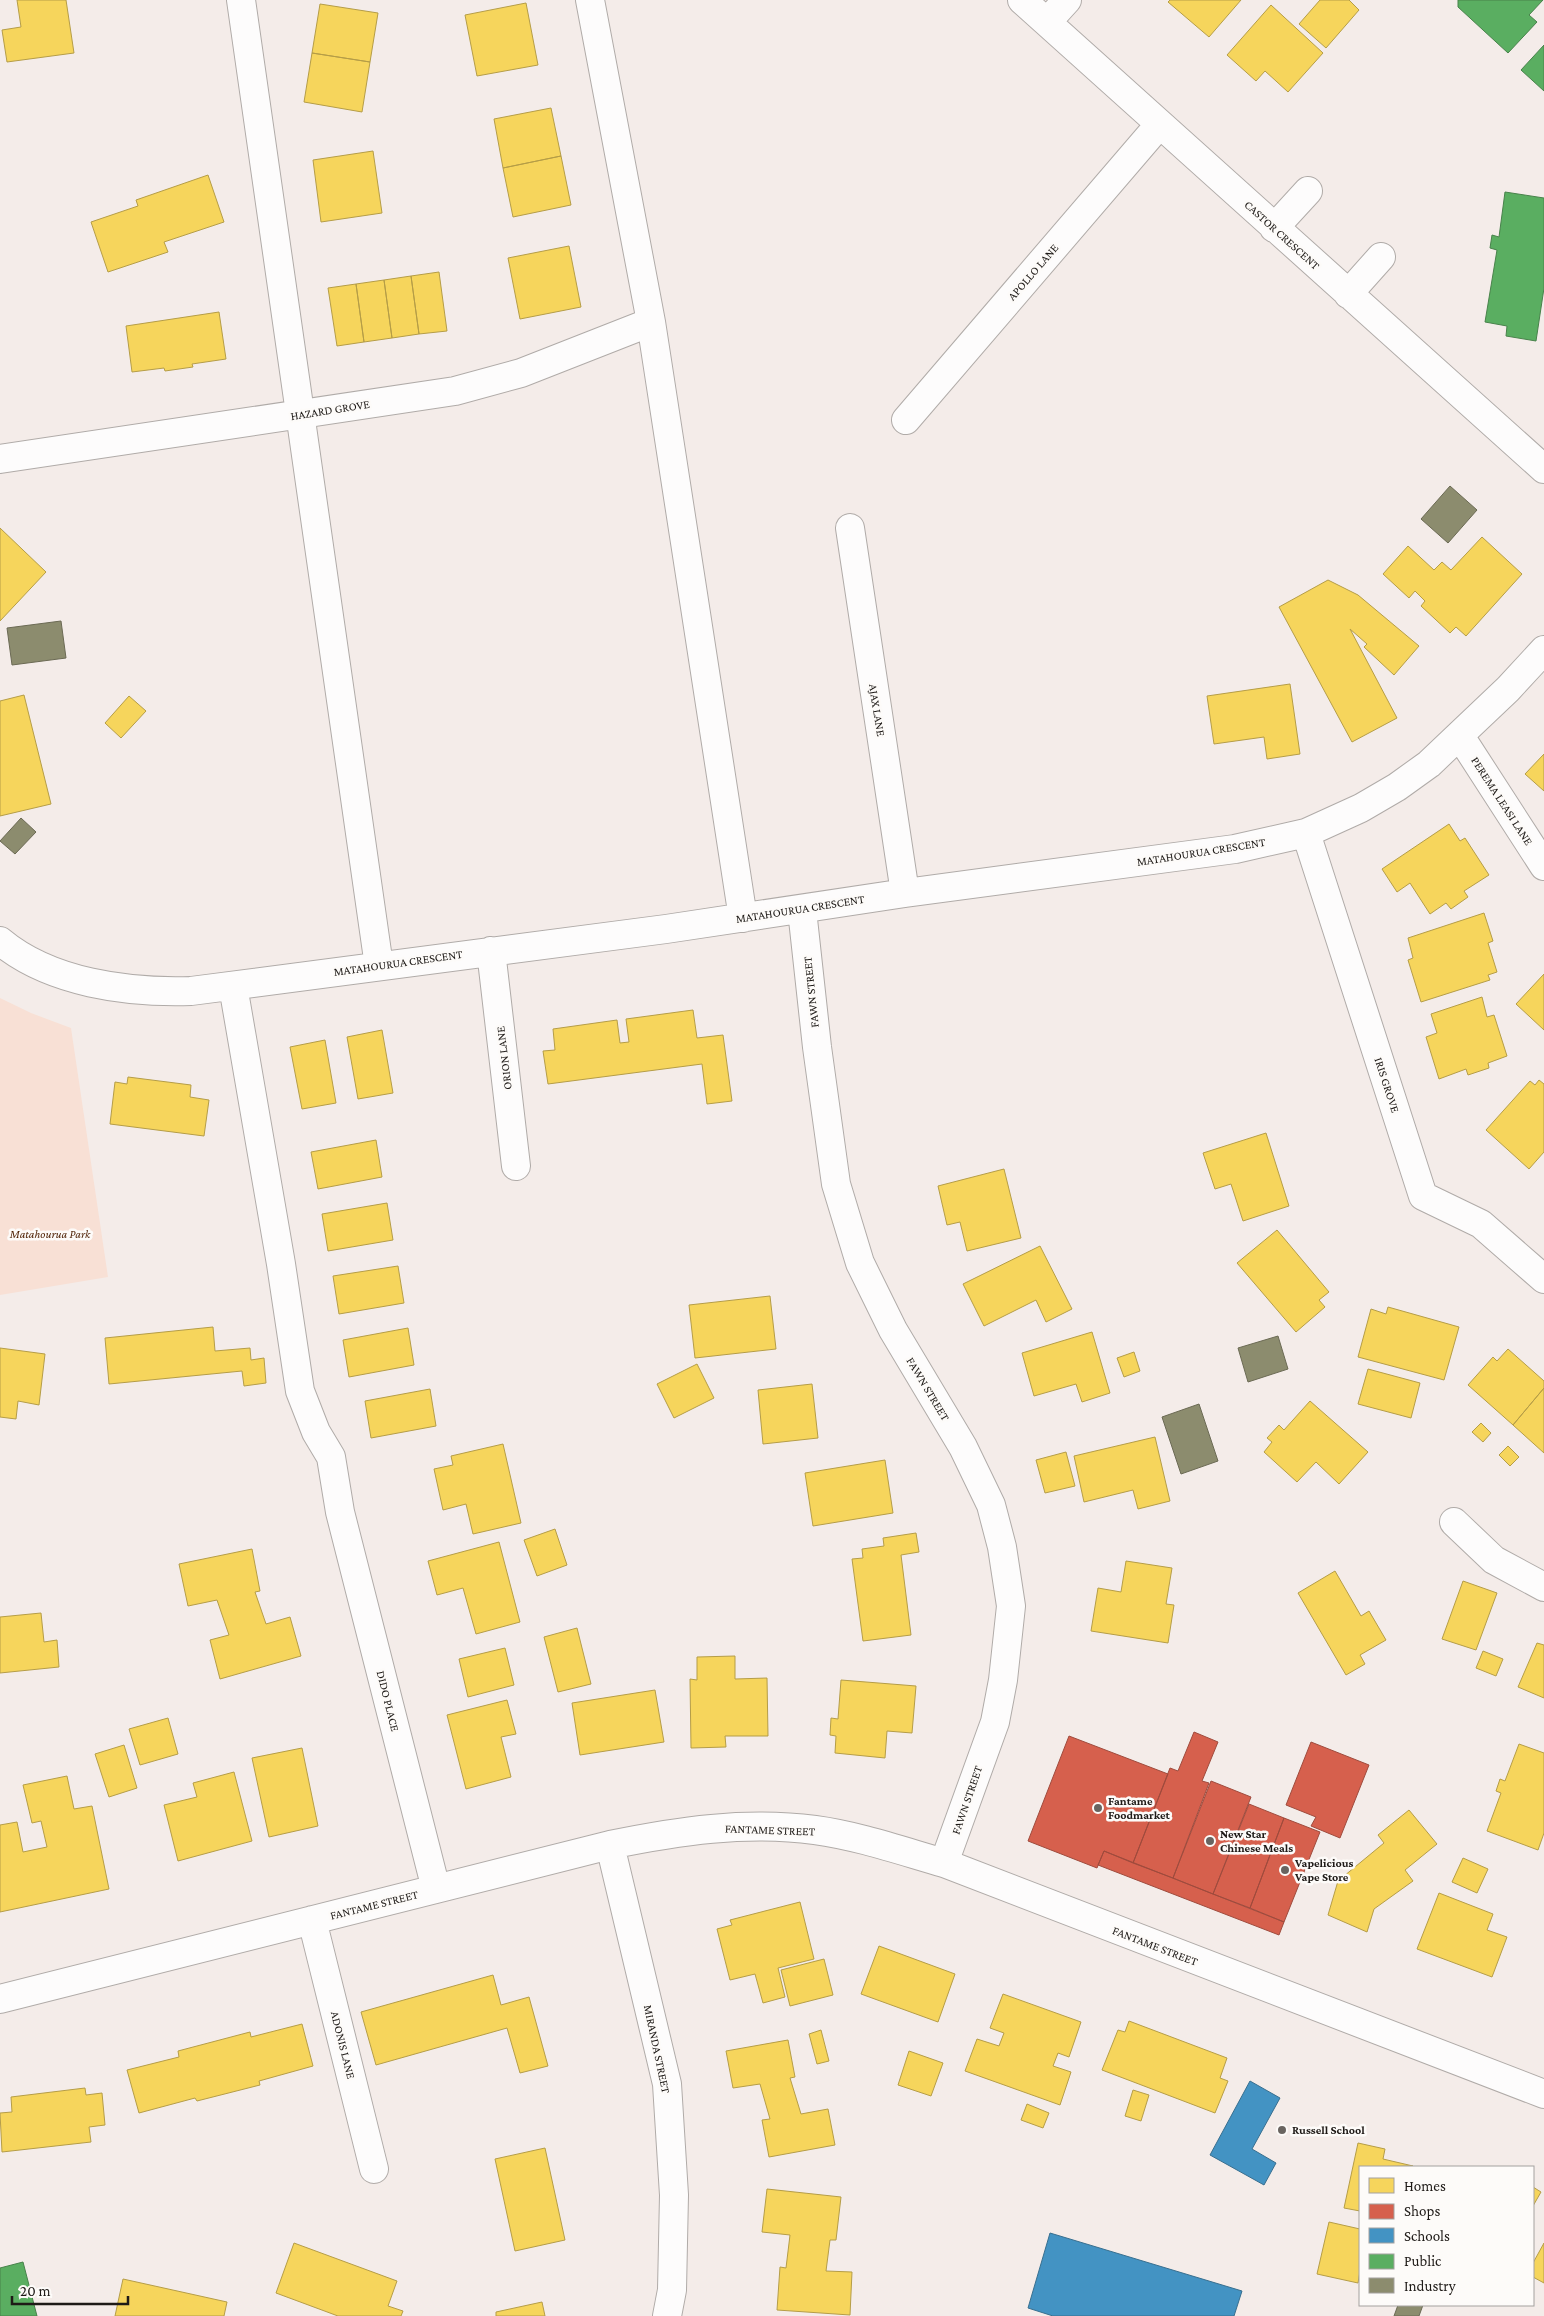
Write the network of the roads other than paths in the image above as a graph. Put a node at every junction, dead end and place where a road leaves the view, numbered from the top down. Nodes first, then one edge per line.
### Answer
1 (241, 0) edge
2 (590, 0) edge
3 (1022, 0) edge
4 (1066, 0) edge
5 (1046, 22) junction
6 (1159, 125) junction
7 (1308, 191) dead end
8 (1274, 228) junction
9 (1381, 257) dead end
10 (1348, 294) junction
11 (651, 322) junction
12 (300, 414) junction
13 (906, 420) dead end
14 (0, 458) edge
15 (1544, 469) edge
16 (850, 528) dead end
17 (1544, 650) edge
18 (1460, 736) junction
19 (1306, 833) junction
20 (1544, 866) edge
21 (905, 893) junction
22 (802, 910) junction
23 (743, 918) junction
24 (0, 941) edge
25 (491, 950) junction
26 (379, 966) junction
27 (233, 986) junction
28 (516, 1166) dead end
29 (1544, 1279) edge
30 (1454, 1522) dead end
31 (1544, 1587) edge
32 (610, 1845) junction
33 (944, 1863) junction
34 (436, 1889) junction
35 (312, 1920) junction
36 (0, 1999) edge
37 (1544, 2094) edge
38 (374, 2169) dead end
39 (667, 2316) edge

1 - 12 street
2 - 11 street
3 - 5 street, CASTOR CRESCENT
4 - 5 street
5 - 6 street, CASTOR CRESCENT
6 - 8 street, CASTOR CRESCENT
6 - 13 street, APOLLO LANE
7 - 8 street
8 - 10 street, CASTOR CRESCENT
9 - 10 street
10 - 15 street, CASTOR CRESCENT
11 - 12 street, HAZARD GROVE
11 - 23 street
12 - 14 street, HAZARD GROVE
12 - 26 street
16 - 21 street, AJAX LANE
17 - 18 street, MATAHOURUA CRESCENT
18 - 19 street, MATAHOURUA CRESCENT
18 - 20 street, PEREMA LEASI LANE
19 - 21 street, MATAHOURUA CRESCENT
19 - 29 street, IRIS GROVE
21 - 22 street, MATAHOURUA CRESCENT
22 - 23 street, MATAHOURUA CRESCENT
22 - 33 street, FAWN STREET
23 - 25 street, MATAHOURUA CRESCENT
24 - 27 street, MATAHOURUA CRESCENT
25 - 26 street, MATAHOURUA CRESCENT
25 - 28 street, ORION LANE
26 - 27 street, MATAHOURUA CRESCENT
27 - 34 street, DIDO PLACE
30 - 31 street
32 - 33 street, FANTAME STREET
32 - 34 street, FANTAME STREET
32 - 39 street, MIRANDA STREET
33 - 37 street, FANTAME STREET
34 - 35 street, FANTAME STREET
35 - 36 street, FANTAME STREET
35 - 38 street, ADONIS LANE

